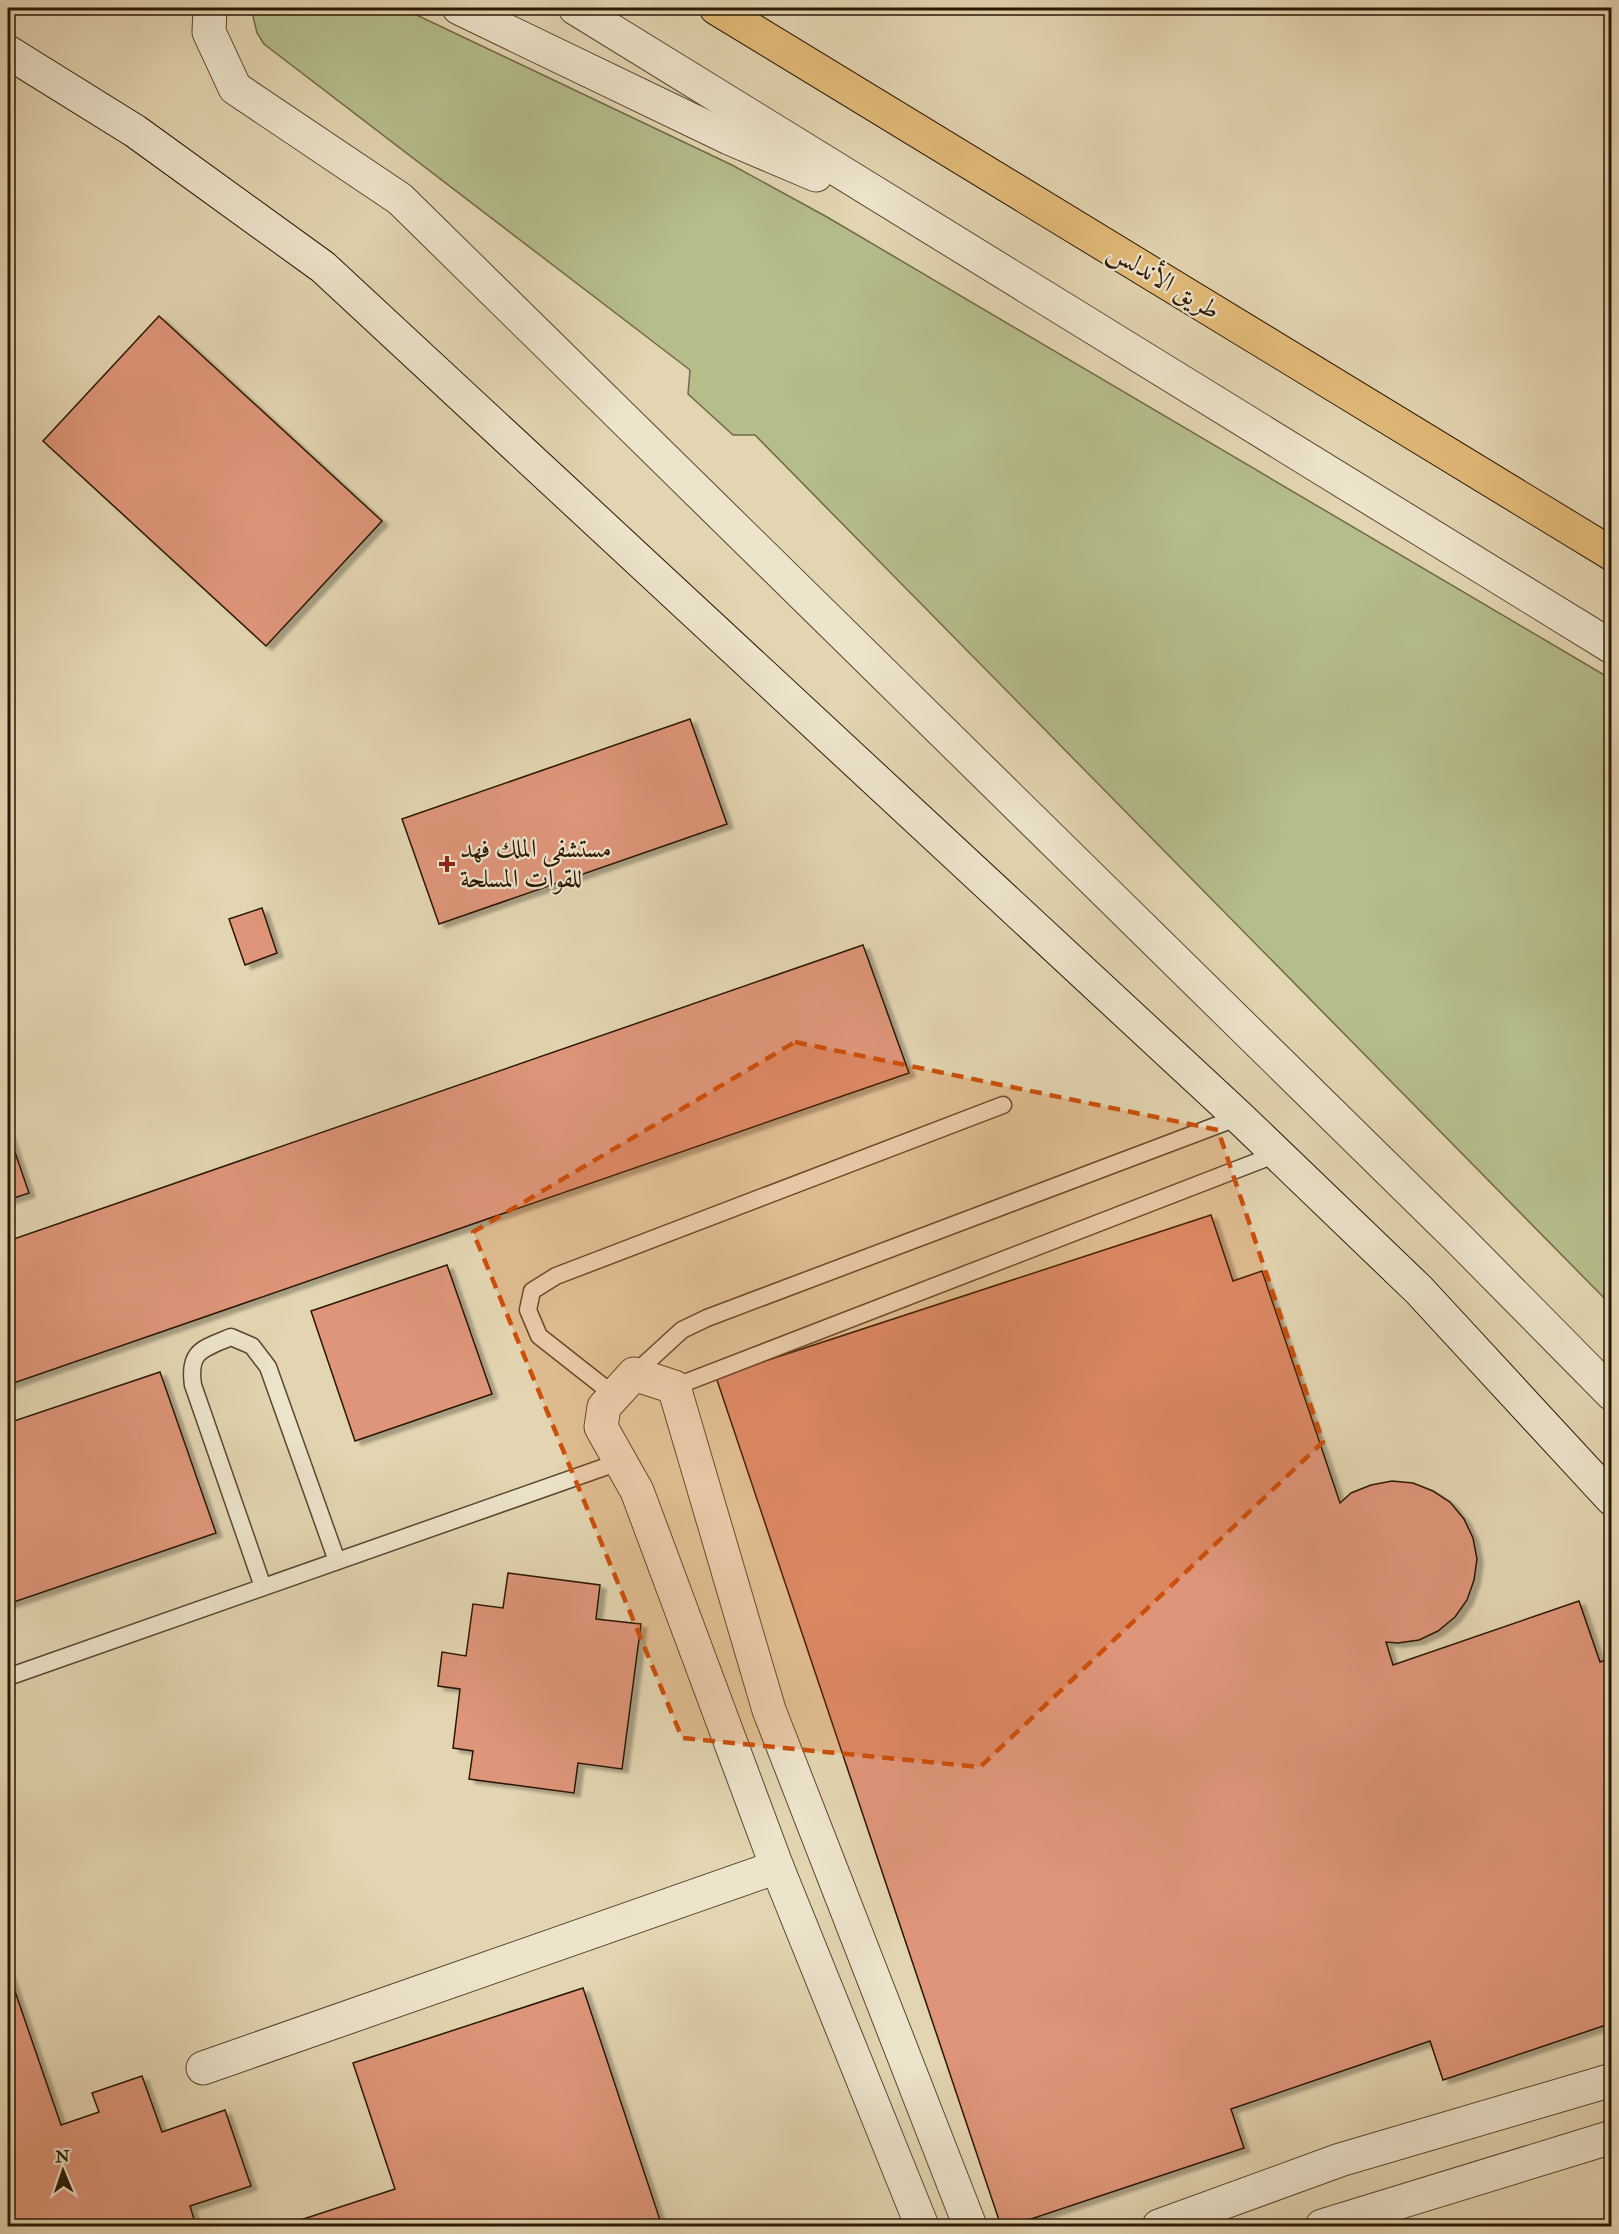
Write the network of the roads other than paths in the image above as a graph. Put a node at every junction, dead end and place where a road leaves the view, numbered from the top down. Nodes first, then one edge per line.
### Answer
1 (210, 8) edge
2 (459, 8) edge
3 (575, 8) edge
4 (716, 8) edge
5 (735, 8) edge
6 (768, 39) junction
7 (8, 52) edge
8 (917, 218) junction
9 (1611, 554) edge
10 (1611, 647) edge
11 (1003, 1105) dead end
12 (1239, 1117) junction
13 (1277, 1154) junction
14 (624, 1384) junction
15 (674, 1387) junction
16 (1611, 1394) edge
17 (619, 1462) junction
18 (1611, 1499) edge
19 (337, 1561) junction
20 (263, 1587) junction
21 (8, 1677) edge
22 (777, 1867) junction
23 (203, 2067) dead end
24 (1611, 2080) edge
25 (1611, 2137) edge
26 (922, 2226) edge
27 (970, 2226) edge
28 (1159, 2226) edge
29 (1322, 2226) edge

1 - 16 street
2 - 8 street
3 - 8 street
4 - 6 main road, طريق الأندلس
5 - 6 main road
6 - 9 main road, طريق الأندلس
7 - 12 street
8 - 10 street
11 - 14 lane
12 - 13 street
12 - 14 lane
13 - 15 lane
13 - 18 street
14 - 15 street
14 - 17 street
15 - 27 street
17 - 19 lane
17 - 22 street
19 - 20 lane
19 - 20 lane
20 - 21 lane
22 - 23 street
22 - 26 street
24 - 28 street
25 - 29 street

